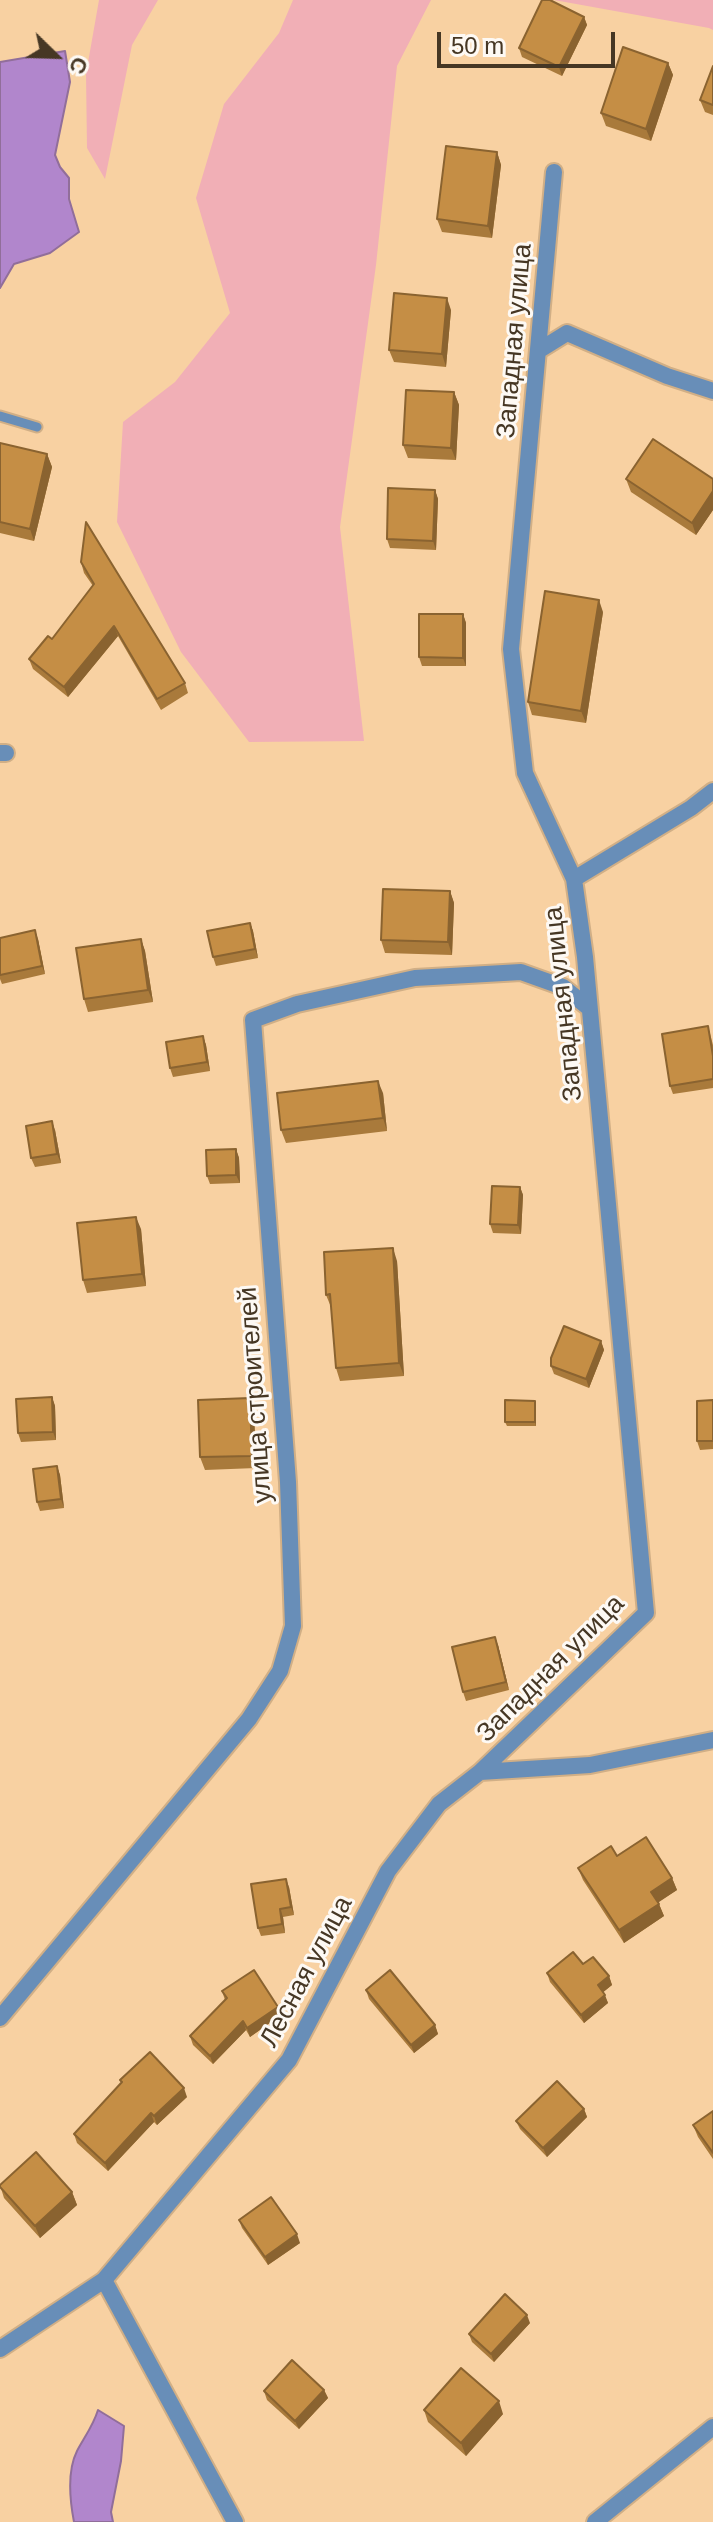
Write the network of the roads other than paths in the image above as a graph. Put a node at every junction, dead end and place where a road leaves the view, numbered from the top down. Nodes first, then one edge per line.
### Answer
1 (554, 172) dead end
2 (538, 351) junction
3 (713, 391) edge
4 (0, 416) edge
5 (37, 427) dead end
6 (713, 791) edge
7 (574, 879) junction
8 (589, 1008) junction
9 (713, 1740) edge
10 (480, 1772) junction
11 (0, 2018) edge
12 (104, 2280) junction
13 (0, 2349) edge
14 (713, 2427) edge
15 (235, 2522) edge
16 (595, 2522) edge

1 - 2 street, Западная улица
2 - 3 street
2 - 7 street, Западная улица
4 - 5 lane
6 - 7 street
7 - 8 street, Западная улица
8 - 10 street, Западная улица
8 - 11 street, улица строителей
9 - 10 street
10 - 12 street, Лесная улица
12 - 13 street, Лесная улица
12 - 15 street
14 - 16 street

